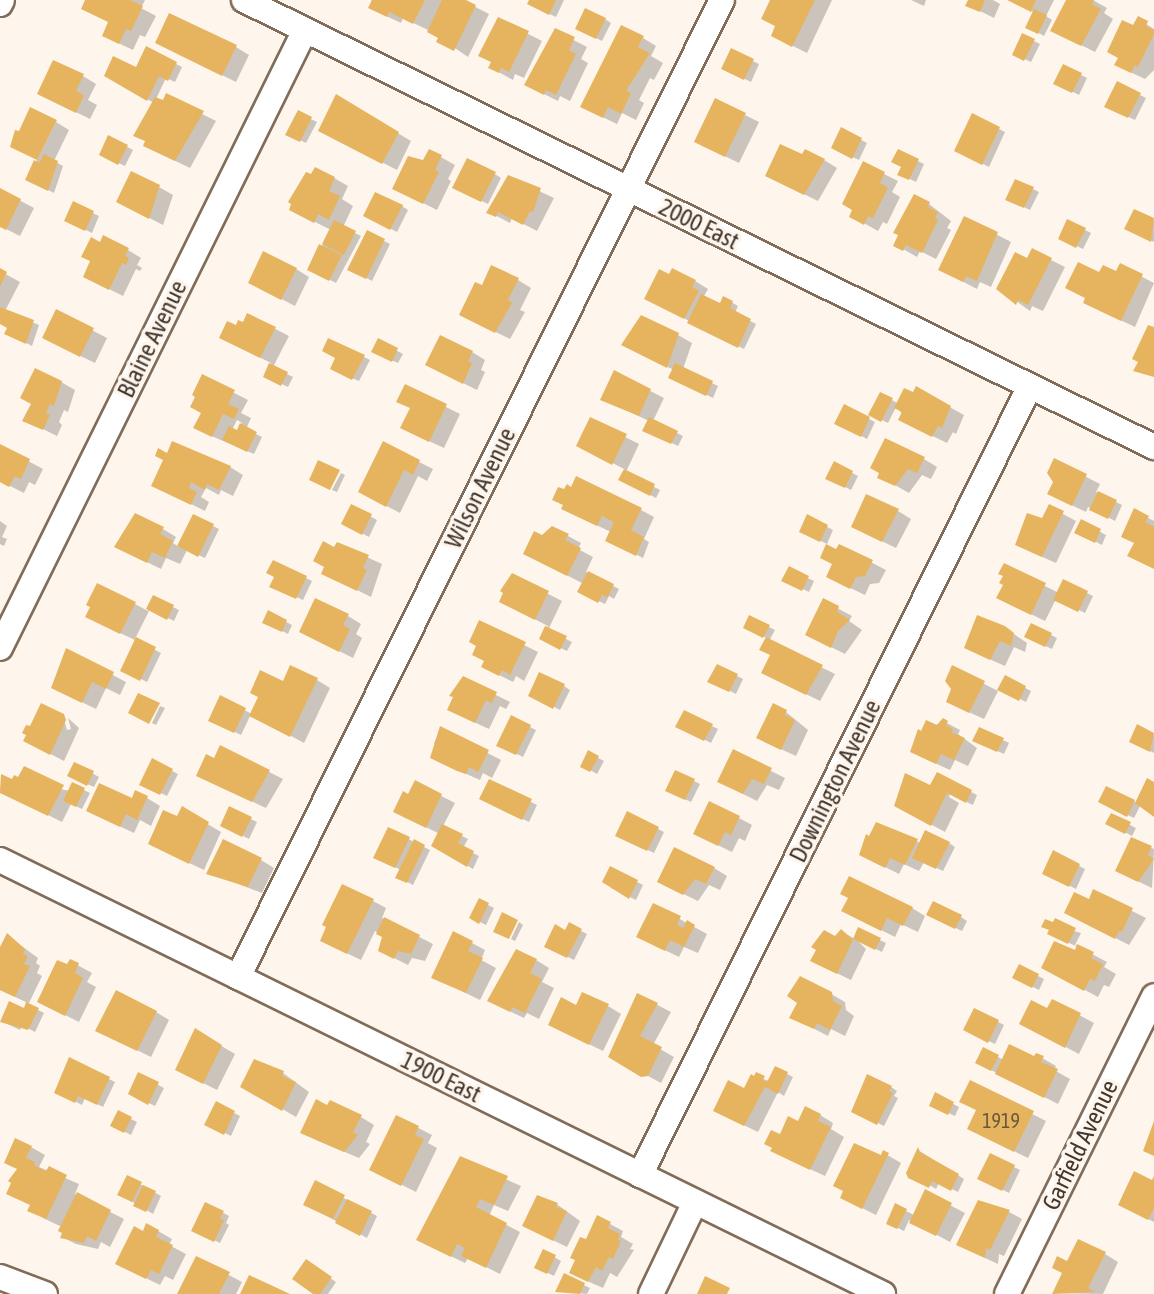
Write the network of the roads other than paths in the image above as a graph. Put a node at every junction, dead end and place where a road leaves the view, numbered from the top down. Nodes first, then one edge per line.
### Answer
1 (244, 0) edge
2 (722, 0) edge
3 (305, 30) junction
4 (628, 189) junction
5 (1030, 386) junction
6 (1154, 447) edge
7 (0, 648) edge
8 (0, 860) edge
9 (238, 977) junction
10 (1154, 996) edge
11 (640, 1175) junction
12 (695, 1202) junction
13 (0, 1277) edge
14 (45, 1294) edge
15 (651, 1294) edge
16 (883, 1294) edge
17 (1007, 1294) edge

1 - 3 street, 2000 East
2 - 4 street, Wilson Avenue
3 - 4 street, 2000 East
3 - 7 street, Blaine Avenue
4 - 5 street, 2000 East
4 - 9 street, Wilson Avenue
5 - 6 street, 2000 East
5 - 11 street, Downington Avenue
8 - 9 street, 1900 East
9 - 11 street, 1900 East
10 - 17 street, Garfield Avenue
11 - 12 street, 1900 East
12 - 15 street
12 - 16 street, 1900 East
13 - 14 street

